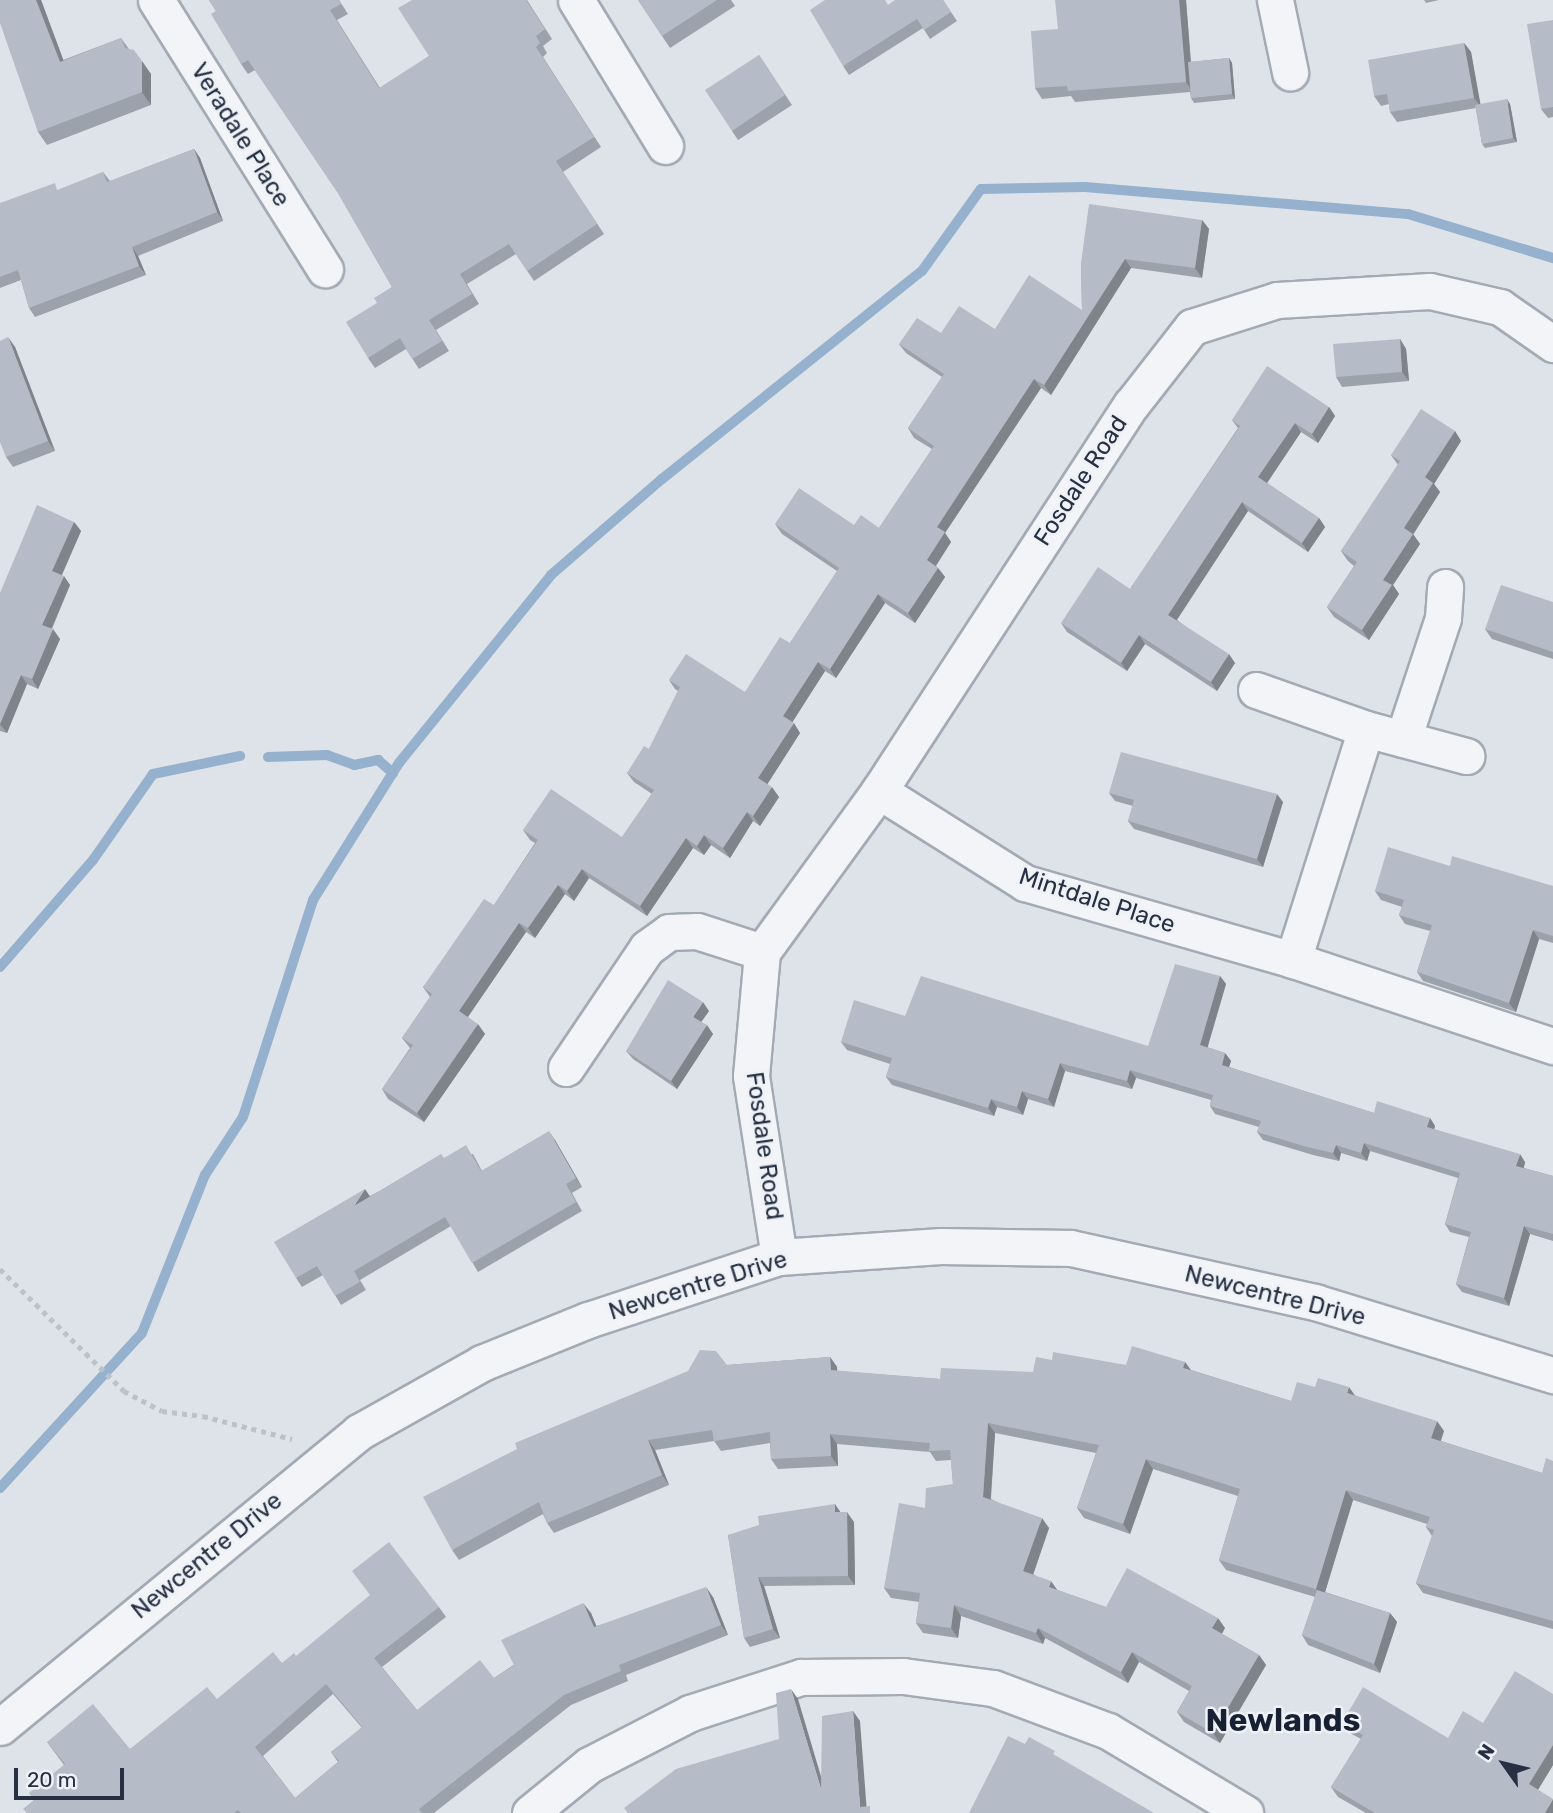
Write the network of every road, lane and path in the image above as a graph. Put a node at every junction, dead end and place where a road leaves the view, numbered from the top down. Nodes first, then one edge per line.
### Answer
1 (156, 0) edge
2 (576, 0) edge
3 (1275, 0) edge
4 (1290, 72) dead end
5 (665, 146) dead end
6 (325, 269) dead end
7 (1553, 344) edge
8 (1445, 587) dead end
9 (1256, 690) dead end
10 (1366, 729) junction
11 (1403, 739) junction
12 (1466, 756) dead end
13 (878, 791) junction
14 (762, 952) junction
15 (1293, 960) junction
16 (1553, 1046) edge
17 (566, 1068) dead end
18 (779, 1256) junction
19 (0, 1269) edge
20 (1553, 1375) edge
21 (298, 1440) dead end
22 (0, 1727) edge
23 (530, 1813) edge
24 (1245, 1813) edge

1 - 6 street, Veradale Place
2 - 5 street
3 - 4 street
7 - 13 street, Fosdale Road
8 - 11 street
9 - 10 street
10 - 11 street
10 - 15 street
11 - 12 street
13 - 14 street, Fosdale Road
13 - 15 street, Mintdale Place
14 - 17 street
14 - 18 street, Fosdale Road
15 - 16 street, Mintdale Place
18 - 20 street, Newcentre Drive
18 - 22 street, Newcentre Drive
19 - 21 path
23 - 24 street

